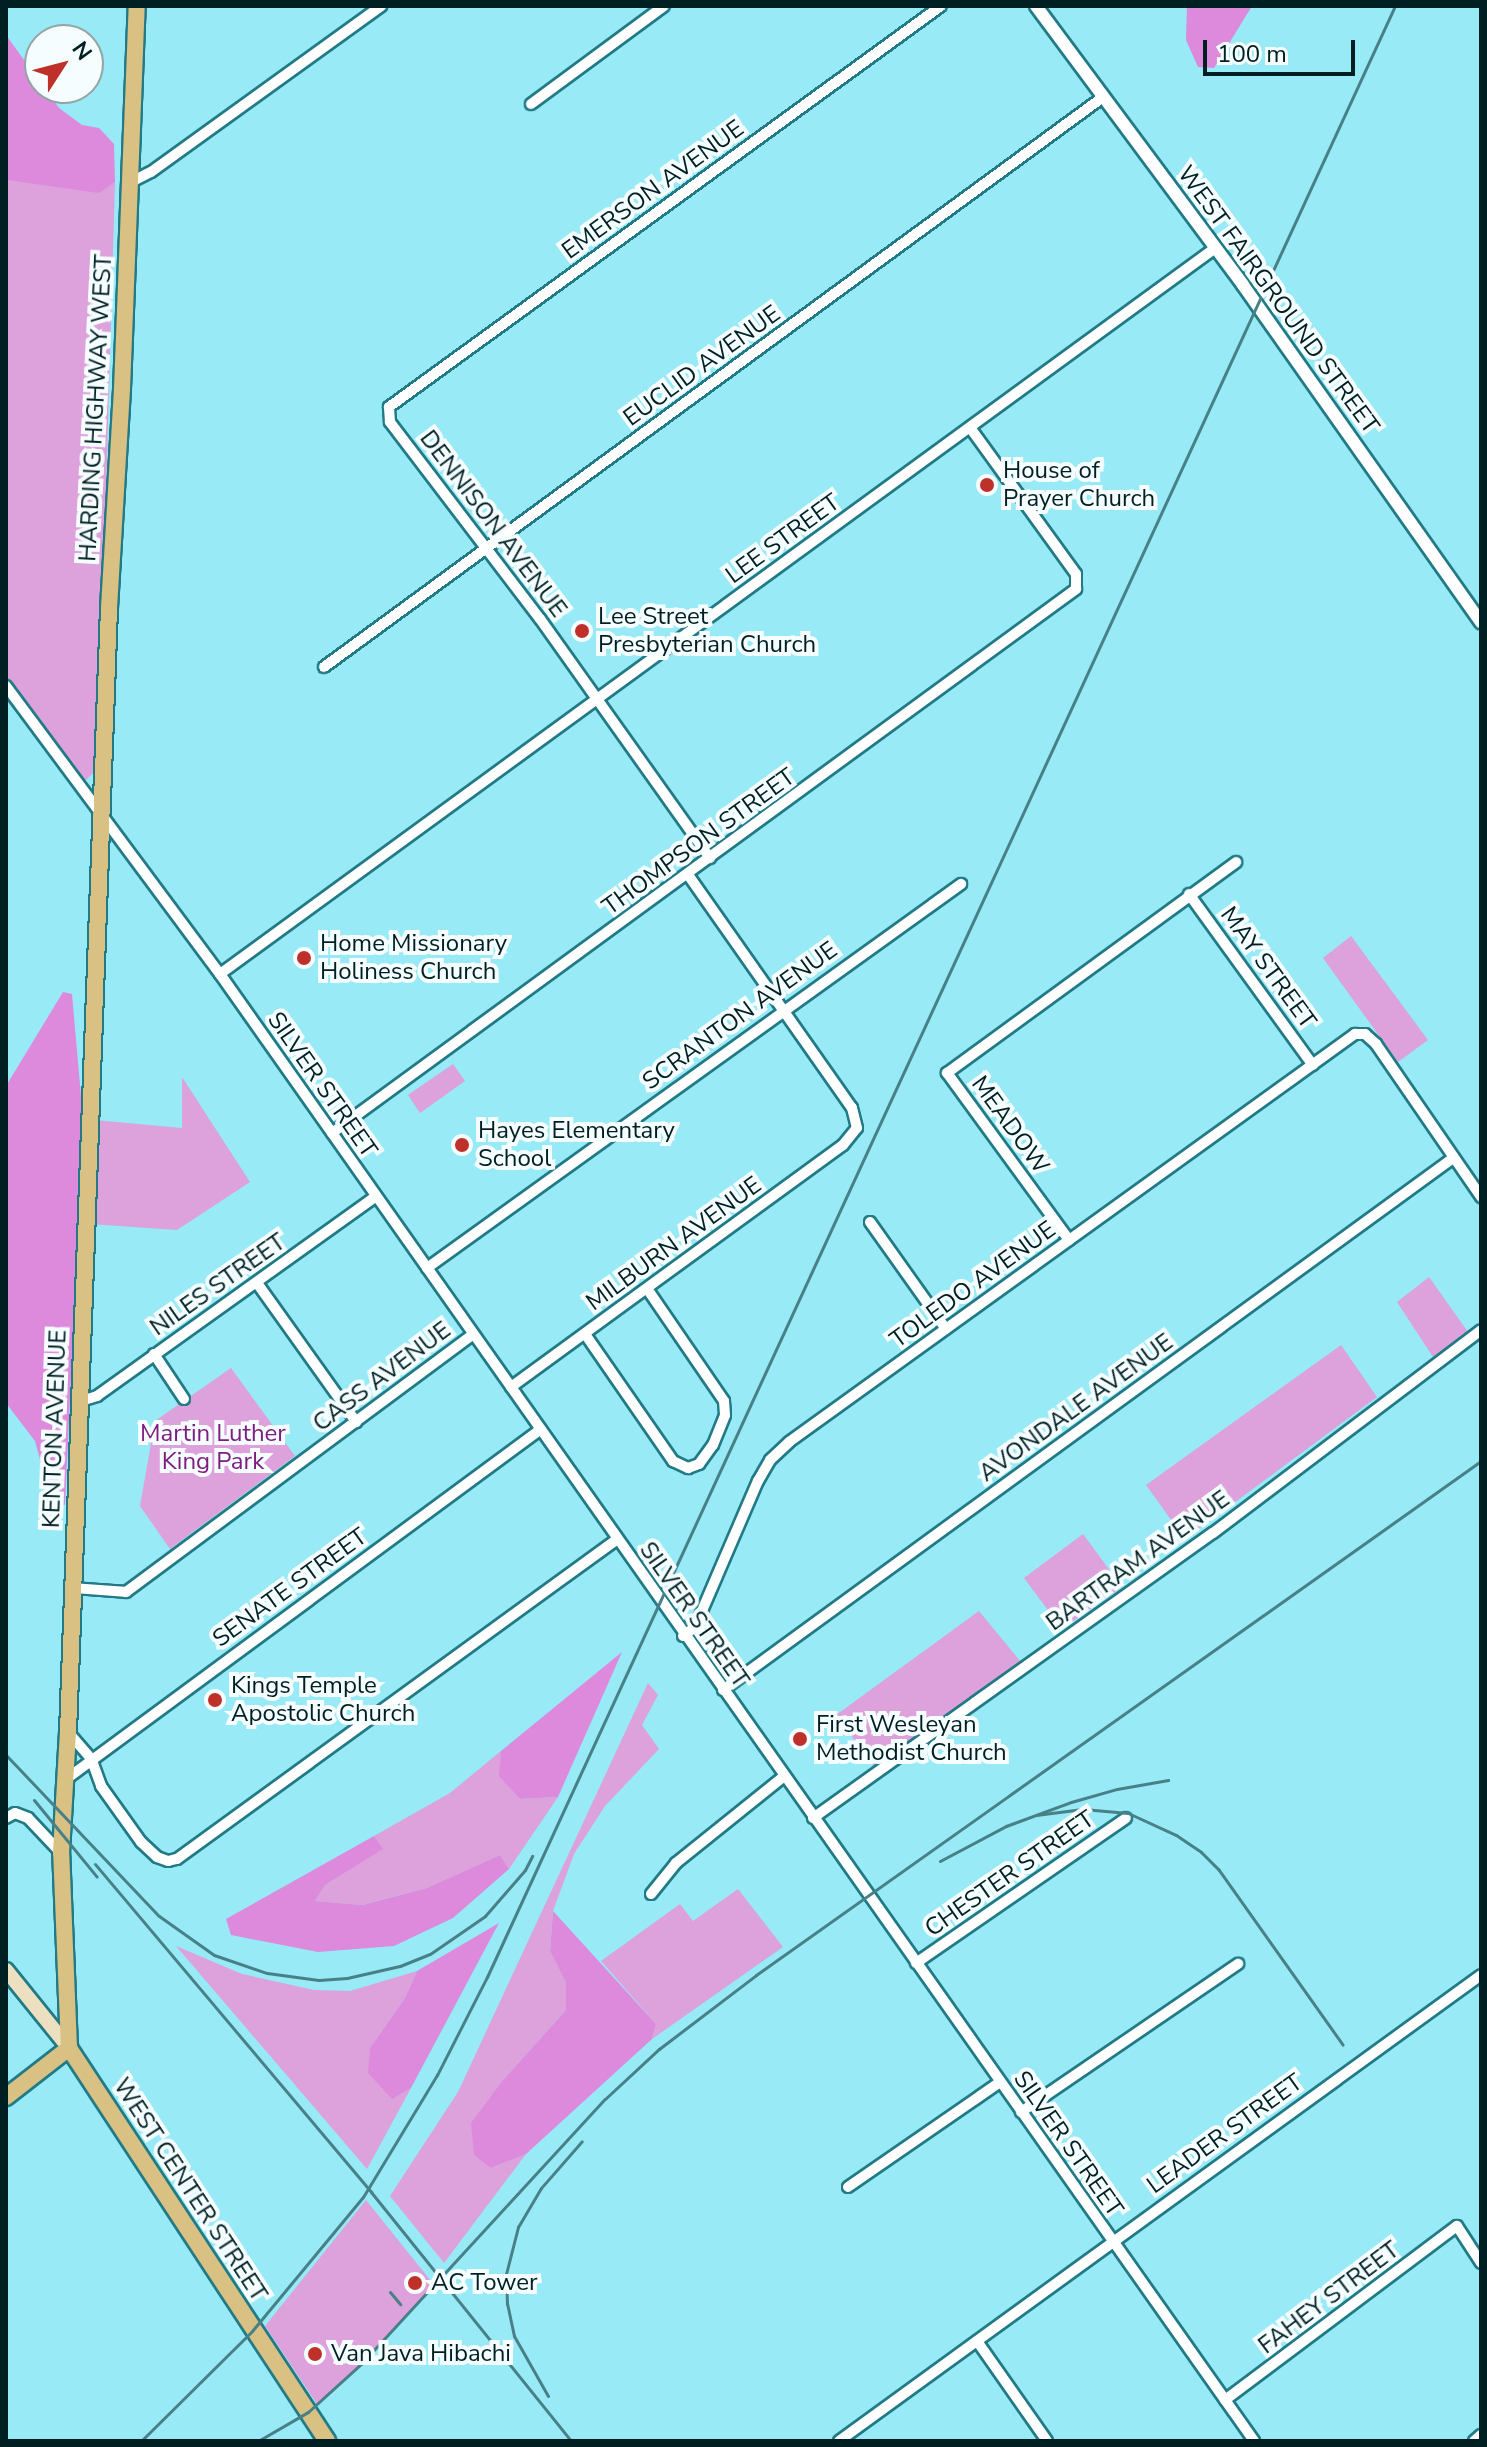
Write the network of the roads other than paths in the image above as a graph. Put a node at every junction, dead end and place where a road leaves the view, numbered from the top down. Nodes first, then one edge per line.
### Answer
1 (137, 6) edge
2 (381, 6) edge
3 (664, 6) edge
4 (941, 6) edge
5 (1036, 6) edge
6 (1103, 97) junction
7 (531, 104) dead end
8 (131, 182) junction
9 (1214, 249) junction
10 (389, 407) joint
11 (971, 429) junction
12 (487, 547) junction
13 (1481, 623) edge
14 (324, 667) dead end
15 (6, 686) edge
16 (597, 698) junction
17 (101, 812) junction
18 (710, 858) junction
19 (1236, 862) dead end
20 (688, 875) junction
21 (961, 884) dead end
22 (1189, 894) junction
23 (220, 974) junction
24 (780, 1011) junction
25 (1313, 1065) junction
26 (332, 1133) junction
27 (1453, 1158) junction
28 (376, 1196) junction
29 (1481, 1197) edge
30 (870, 1222) dead end
31 (1069, 1240) junction
32 (427, 1268) junction
33 (257, 1283) junction
34 (648, 1290) junction
35 (946, 1329) junction
36 (1481, 1330) edge
37 (473, 1334) junction
38 (585, 1334) junction
39 (154, 1354) junction
40 (511, 1387) junction
41 (184, 1399) dead end
42 (81, 1401) junction
43 (356, 1422) junction
44 (541, 1429) junction
45 (616, 1540) junction
46 (73, 1588) junction
47 (683, 1636) junction
48 (723, 1690) junction
49 (68, 1732) junction
50 (91, 1758) junction
51 (783, 1777) junction
52 (65, 1780) junction
53 (6, 1818) edge
54 (813, 1818) junction
55 (1126, 1818) dead end
56 (61, 1853) junction
57 (651, 1894) dead end
58 (916, 1963) junction
59 (1238, 1964) dead end
60 (6, 1970) edge
61 (1481, 1975) edge
62 (69, 2048) junction
63 (1000, 2082) junction
64 (6, 2097) edge
65 (1021, 2112) junction
66 (848, 2187) dead end
67 (1112, 2240) junction
68 (1481, 2263) edge
69 (977, 2341) junction
70 (1225, 2400) junction
71 (1481, 2435) edge
72 (323, 2437) edge
73 (839, 2441) edge
74 (1047, 2441) edge
75 (1254, 2441) edge
76 (1474, 2441) edge

1 - 8 main road, HARDING HIGHWAY WEST
2 - 8 street
3 - 7 street
4 - 10 street, EMERSON AVENUE
5 - 6 street, WEST FAIRGROUND STREET
6 - 9 street, WEST FAIRGROUND STREET
6 - 12 street, EUCLID AVENUE
8 - 17 main road, HARDING HIGHWAY WEST
9 - 11 street, LEE STREET
9 - 13 street, WEST FAIRGROUND STREET
10 - 12 street, DENNISON AVENUE
11 - 16 street, LEE STREET
11 - 18 street, THOMPSON STREET
12 - 14 street, EUCLID AVENUE
12 - 16 street, DENNISON AVENUE
15 - 17 street, SILVER STREET
16 - 18 street, DENNISON AVENUE
16 - 23 street, LEE STREET
17 - 23 street, SILVER STREET
17 - 42 main road, KENTON AVENUE
18 - 20 street, THOMPSON STREET
19 - 22 street
20 - 24 street
20 - 26 street, THOMPSON STREET
21 - 24 street, SCRANTON AVENUE
22 - 25 street, MAY STREET
22 - 31 street, MEADOW
23 - 26 street, SILVER STREET
24 - 32 street, SCRANTON AVENUE
24 - 34 street, MILBURN AVENUE
25 - 27 street, TOLEDO AVENUE
25 - 31 street, TOLEDO AVENUE
26 - 28 street, SILVER STREET
27 - 29 street
27 - 48 street, AVONDALE AVENUE
28 - 32 street, SILVER STREET
28 - 33 street, NILES STREET
30 - 35 street
31 - 35 street, TOLEDO AVENUE
32 - 37 street, SILVER STREET
33 - 39 street, NILES STREET
33 - 43 street
34 - 38 street, MILBURN AVENUE
34 - 38 street
35 - 47 street, TOLEDO AVENUE
36 - 54 street, BARTRAM AVENUE
37 - 40 street, SILVER STREET
37 - 43 street, CASS AVENUE
38 - 40 street, MILBURN AVENUE
39 - 41 street
39 - 42 street, NILES STREET
40 - 44 street, SILVER STREET
42 - 46 main road, KENTON AVENUE
43 - 46 street, CASS AVENUE
44 - 45 street, SILVER STREET
44 - 50 street, SENATE STREET
45 - 47 street, SILVER STREET
45 - 50 street
46 - 49 main road, KENTON AVENUE
47 - 48 street, SILVER STREET
48 - 51 street, SILVER STREET
49 - 50 street
49 - 52 main road, KENTON AVENUE
50 - 52 street, SENATE STREET
51 - 54 street, SILVER STREET
51 - 57 street
52 - 56 main road, KENTON AVENUE
53 - 56 street
54 - 58 street, SILVER STREET
55 - 58 street, CHESTER STREET
56 - 62 main road, KENTON AVENUE
58 - 63 street, SILVER STREET
59 - 65 street
60 - 62 main road, WEST CENTER STREET
61 - 67 street, LEADER STREET
62 - 64 main road
62 - 72 main road, WEST CENTER STREET
63 - 65 street, SILVER STREET
63 - 66 street
65 - 67 street, SILVER STREET
67 - 69 street, LEADER STREET
67 - 70 street, SILVER STREET
68 - 70 street, FAHEY STREET
69 - 73 street, LEADER STREET
69 - 74 street
70 - 75 street, SILVER STREET
71 - 76 street

